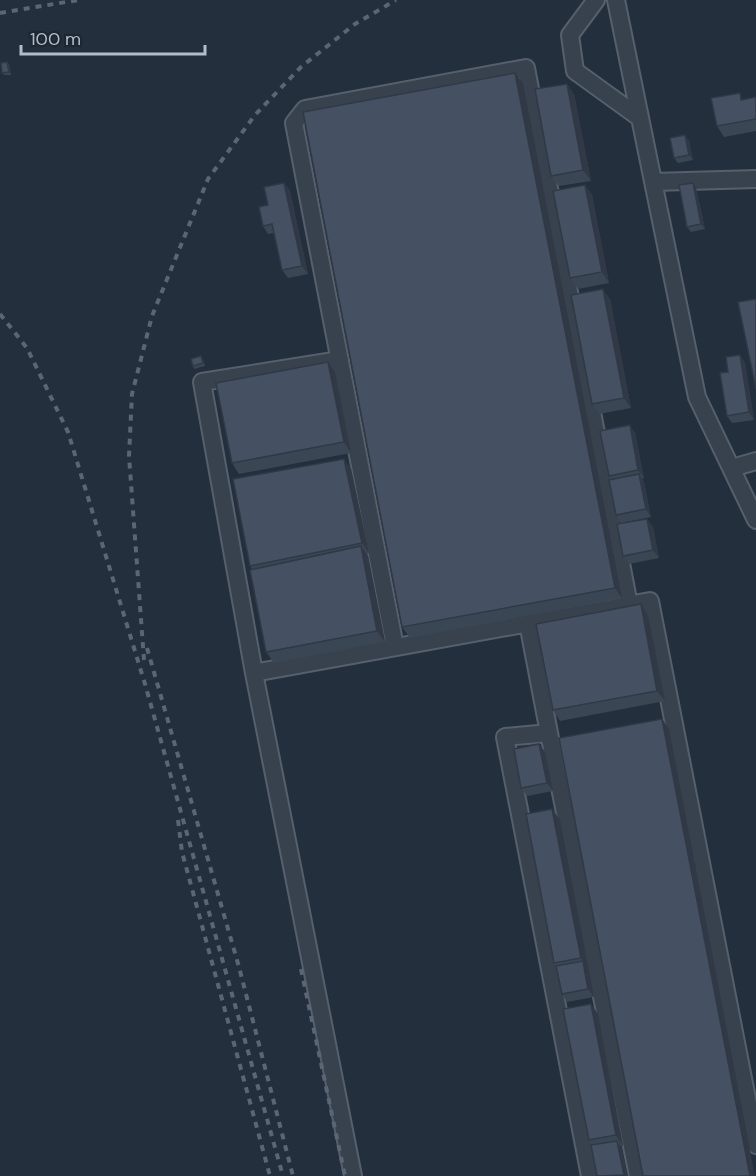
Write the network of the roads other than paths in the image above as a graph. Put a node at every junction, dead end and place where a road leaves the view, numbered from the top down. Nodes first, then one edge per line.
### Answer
1 (596, 0) edge
2 (616, 0) edge
3 (640, 118) junction
4 (756, 178) edge
5 (653, 182) junction
6 (340, 360) junction
7 (756, 461) edge
8 (732, 468) junction
9 (756, 520) edge
10 (629, 604) junction
11 (528, 623) junction
12 (395, 647) junction
13 (254, 673) junction
14 (549, 733) junction
15 (756, 1145) edge
16 (353, 1176) edge
17 (590, 1176) edge
18 (638, 1176) edge

1 - 3 street
2 - 3 street
3 - 5 street
4 - 5 street
5 - 8 street
6 - 10 street
6 - 12 street
6 - 13 street
7 - 8 street
8 - 9 street
10 - 11 street
10 - 15 street
11 - 12 street
11 - 14 street
12 - 13 street
13 - 16 street
14 - 17 street
14 - 18 street

